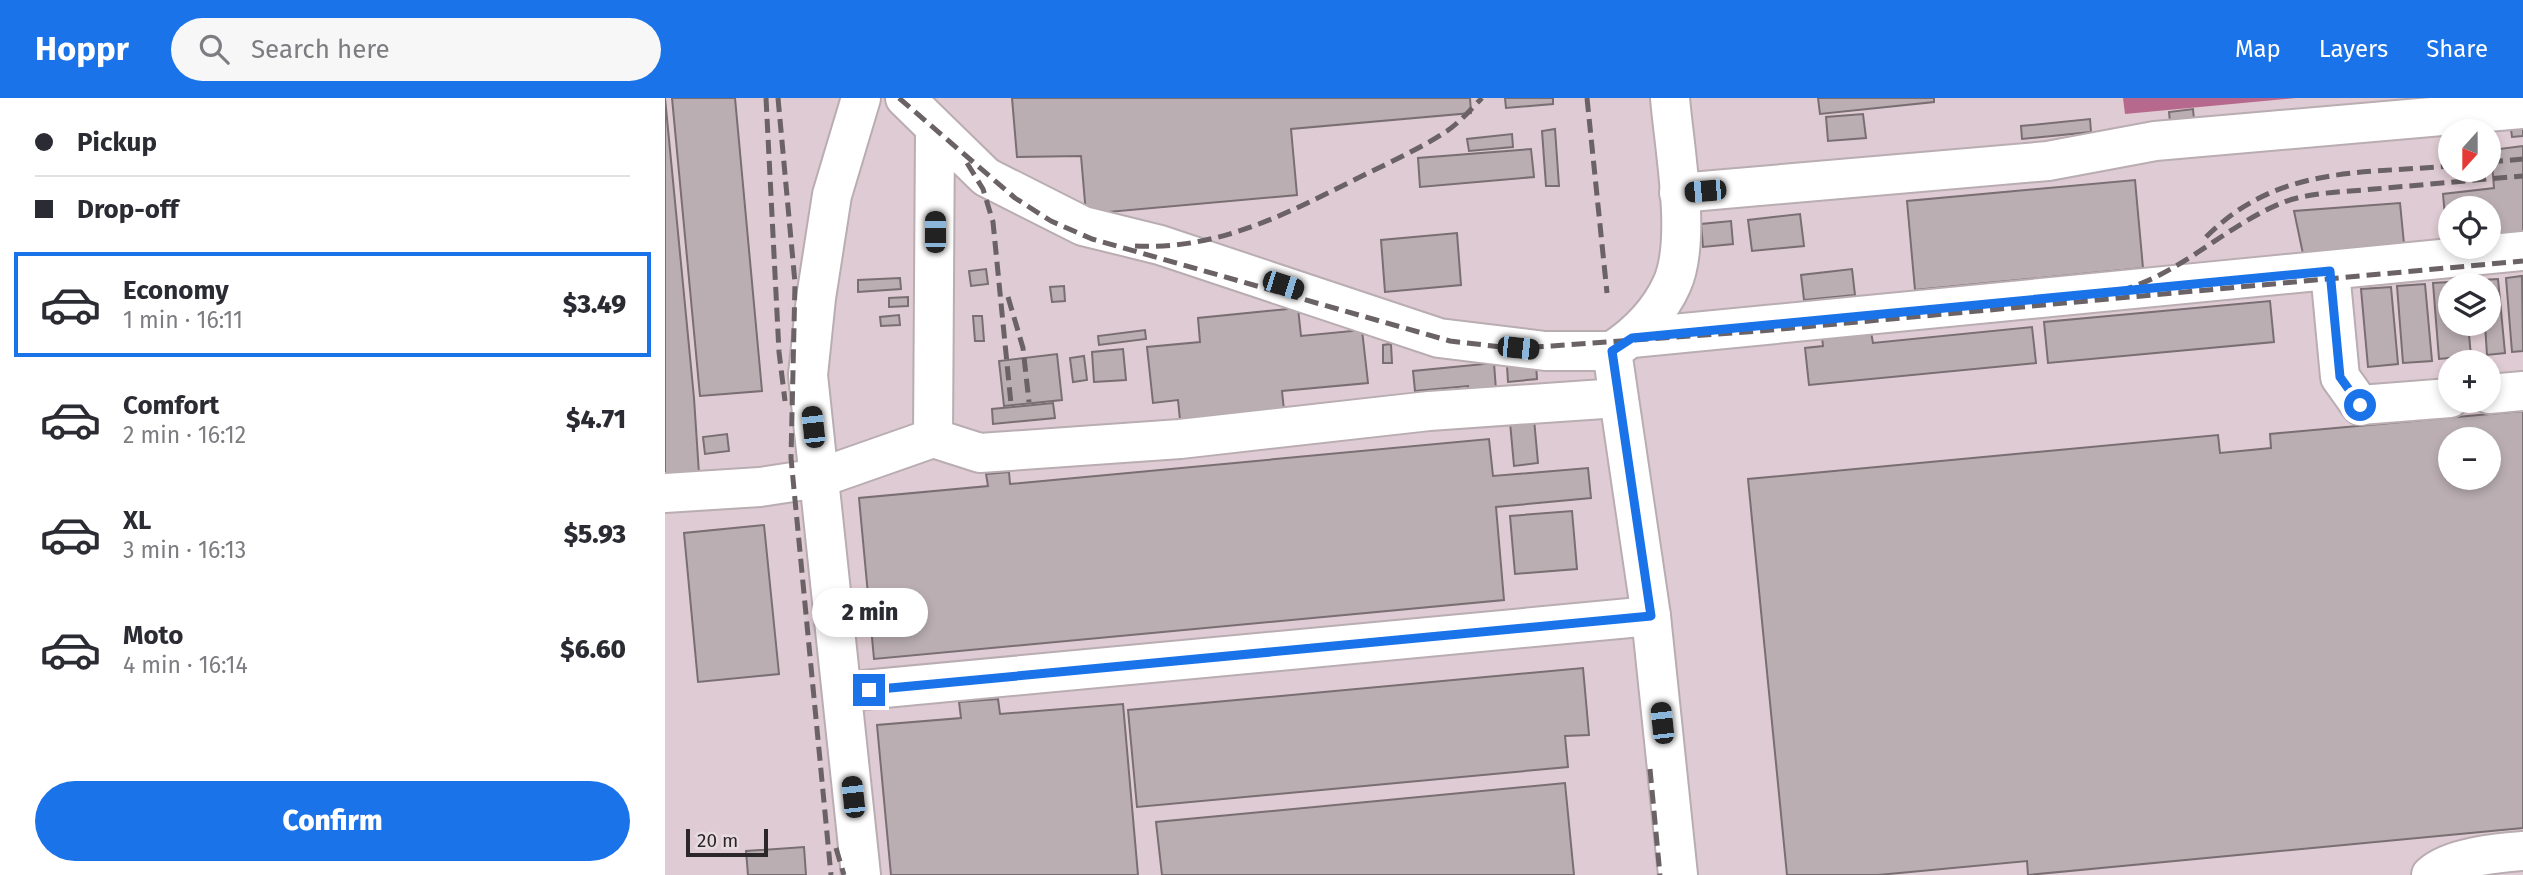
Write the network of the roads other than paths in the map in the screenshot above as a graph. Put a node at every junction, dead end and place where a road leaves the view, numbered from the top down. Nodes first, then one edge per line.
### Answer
1 (861, 98) edge
2 (905, 98) edge
3 (1670, 98) edge
4 (2523, 109) edge
5 (935, 130) junction
6 (1679, 194) junction
7 (2523, 251) edge
8 (2330, 271) junction
9 (1622, 345) junction
10 (2523, 391) edge
11 (2501, 393) edge
12 (1618, 398) junction
13 (2438, 399) edge
14 (933, 438) junction
15 (819, 478) junction
16 (665, 493) edge
17 (1651, 616) junction
18 (842, 692) junction
19 (2523, 851) edge
20 (861, 875) edge
21 (1678, 875) edge
22 (2431, 875) edge

1 - 15 lane
2 - 5 lane
3 - 6 lane
4 - 6 lane
5 - 9 lane
5 - 14 lane
6 - 9 lane
7 - 8 lane
8 - 9 lane
8 - 13 lane
9 - 12 lane
10 - 11 lane
12 - 14 lane
12 - 17 lane
14 - 15 lane
15 - 16 lane
15 - 18 lane
17 - 18 lane
17 - 21 lane
18 - 20 lane
19 - 22 lane

